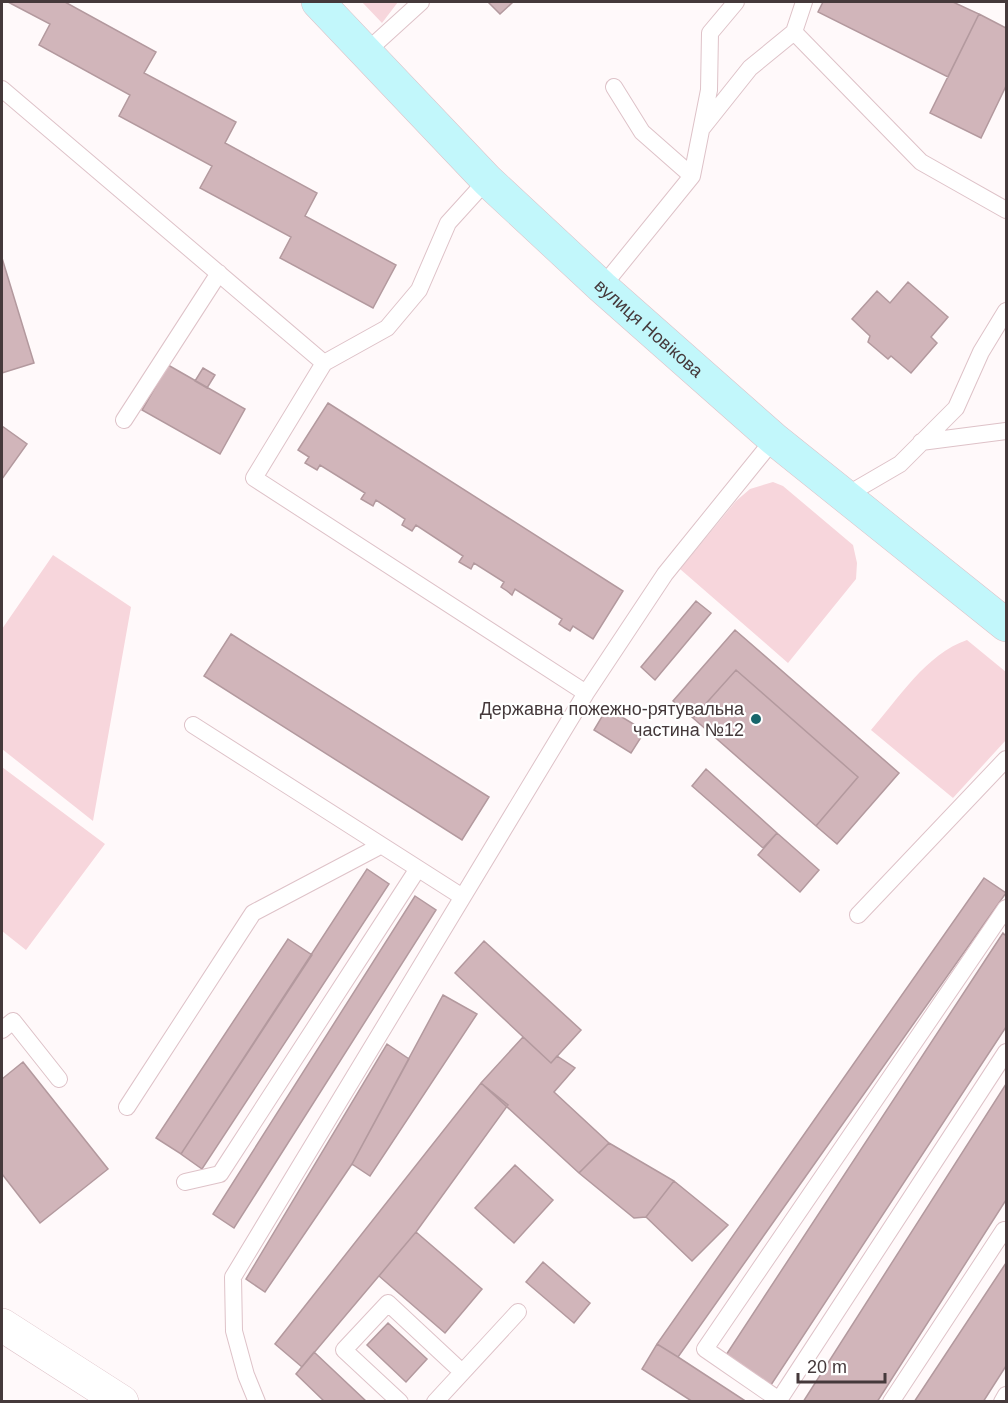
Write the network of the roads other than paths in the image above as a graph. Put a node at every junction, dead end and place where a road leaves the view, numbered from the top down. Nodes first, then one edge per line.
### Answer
1 (318, 2) edge
2 (421, 2) edge
3 (736, 2) edge
4 (804, 2) edge
5 (794, 32) junction
6 (366, 52) junction
7 (615, 87) dead end
8 (2, 89) edge
9 (701, 130) junction
10 (692, 176) junction
11 (487, 180) junction
12 (1006, 210) edge
13 (219, 273) junction
14 (602, 287) junction
15 (1006, 311) edge
16 (324, 363) junction
17 (124, 420) dead end
18 (1006, 431) edge
19 (774, 439) junction
20 (921, 442) junction
21 (845, 496) junction
22 (1006, 625) edge
23 (586, 693) junction
24 (193, 724) dead end
25 (1006, 759) edge
26 (380, 846) junction
27 (417, 870) junction
28 (461, 896) junction
29 (1006, 908) edge
30 (858, 915) dead end
31 (2, 1030) edge
32 (1006, 1052) edge
33 (59, 1079) dead end
34 (127, 1107) dead end
35 (185, 1182) dead end
36 (1004, 1230) dead end
37 (518, 1312) dead end
38 (2, 1325) edge
39 (462, 1372) junction
40 (1006, 1395) edge
41 (122, 1401) edge
42 (257, 1401) edge
43 (400, 1401) edge
44 (435, 1401) edge
45 (780, 1401) edge
46 (891, 1401) edge
47 (1002, 1401) edge

1 - 6 main road, вулиця Новікова
2 - 6 lane
3 - 9 lane
4 - 5 lane
5 - 9 lane
5 - 12 lane
6 - 11 main road, вулиця Новікова
7 - 10 lane
8 - 13 lane
9 - 10 lane
10 - 14 lane
11 - 14 main road, вулиця Новікова
11 - 16 lane
13 - 16 lane
13 - 17 lane
14 - 19 main road, вулиця Новікова
15 - 20 lane
16 - 23 lane
18 - 20 lane
19 - 21 main road, вулиця Новікова
19 - 23 lane
20 - 21 lane
21 - 22 main road, вулиця Новікова
23 - 28 lane
24 - 26 lane
25 - 30 lane
26 - 27 lane
26 - 34 lane
27 - 28 lane
27 - 35 lane
28 - 42 lane
29 - 45 lane
31 - 33 lane
32 - 45 lane
36 - 46 lane
37 - 39 lane
38 - 41 street
39 - 43 lane
39 - 44 lane
40 - 47 lane

